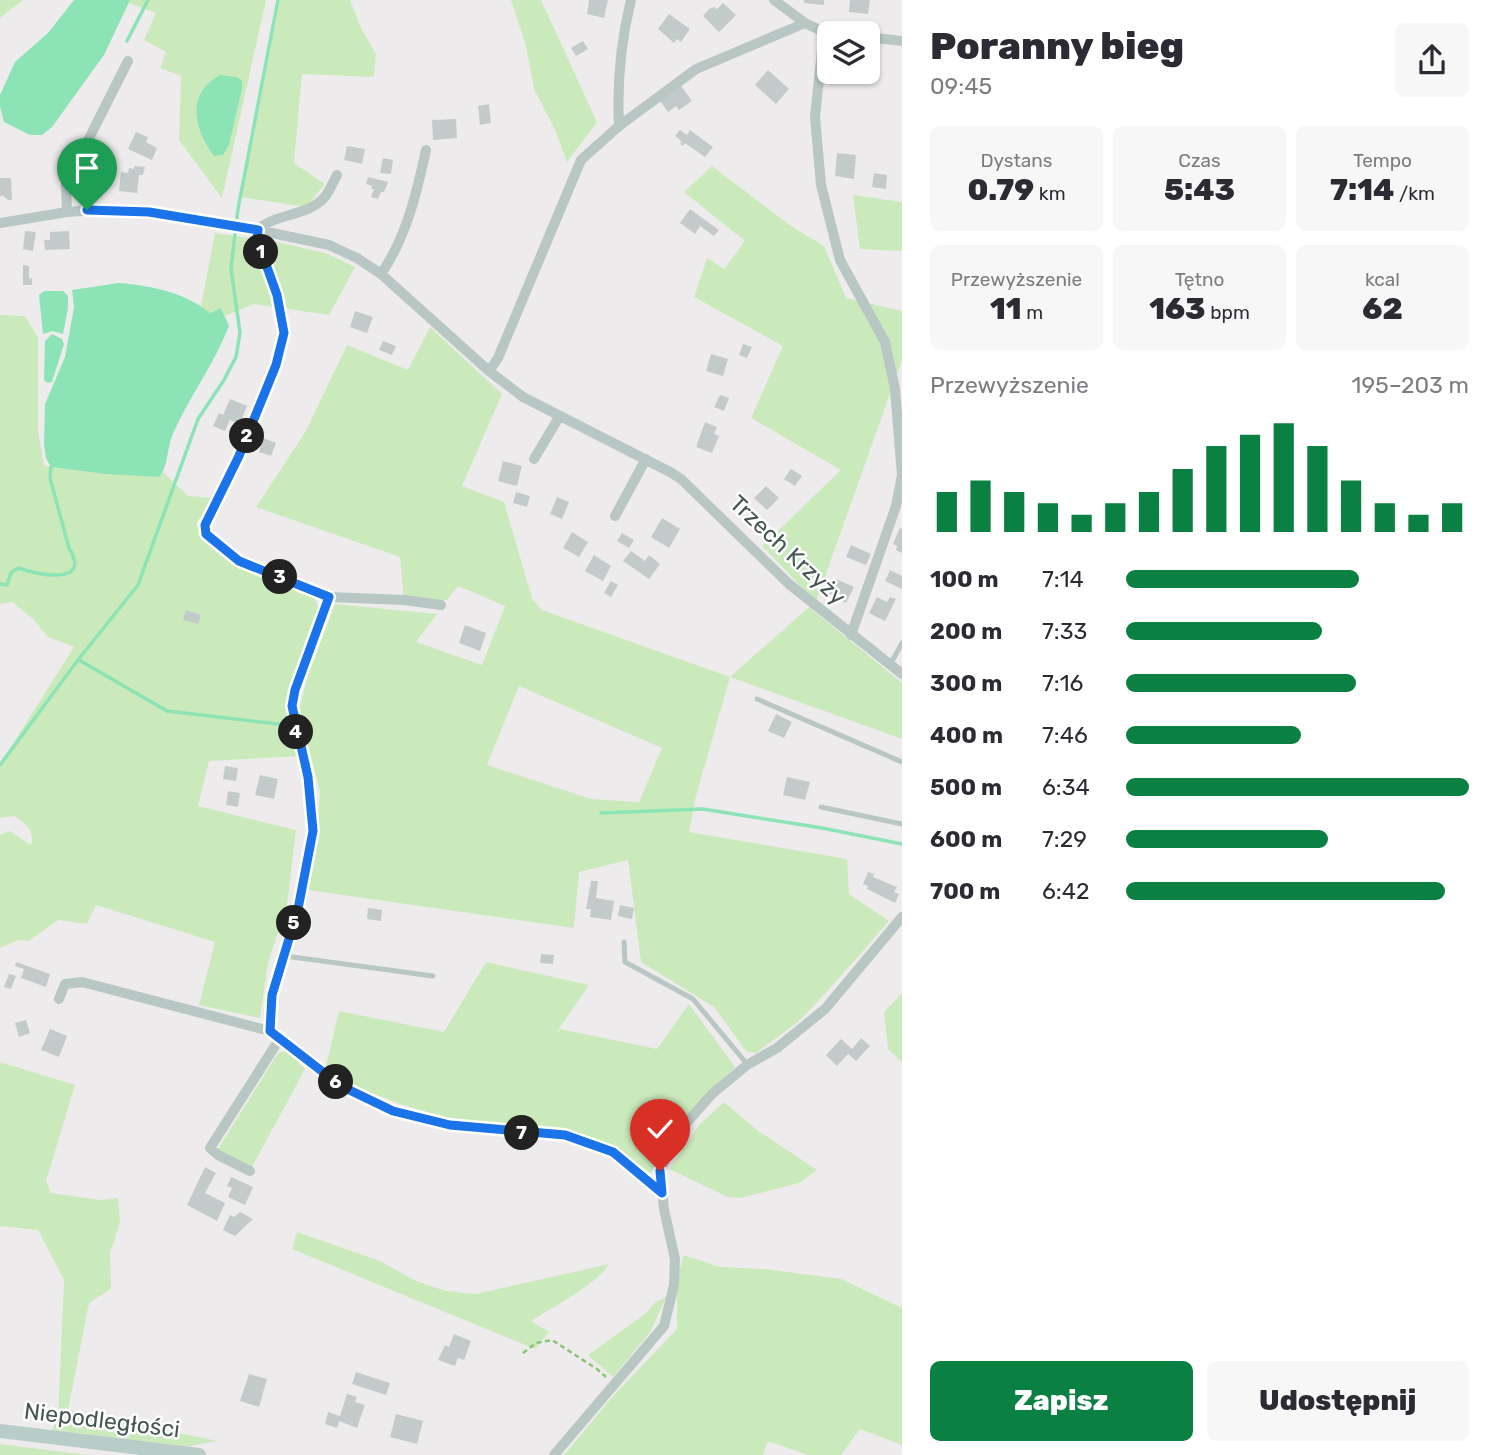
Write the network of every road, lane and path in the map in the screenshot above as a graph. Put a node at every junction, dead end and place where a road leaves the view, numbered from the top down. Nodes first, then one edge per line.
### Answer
1 (631, 0) edge
2 (774, 0) edge
3 (805, 23) junction
4 (817, 28) edge
5 (880, 38) edge
6 (902, 41) edge
7 (128, 61) dead end
8 (821, 84) edge
9 (619, 126) junction
10 (426, 150) dead end
11 (337, 175) dead end
12 (67, 212) junction
13 (0, 223) edge
14 (258, 230) junction
15 (381, 274) junction
16 (489, 371) junction
17 (559, 417) junction
18 (534, 459) dead end
19 (646, 459) junction
20 (902, 475) edge
21 (615, 516) dead end
22 (329, 597) junction
23 (441, 605) dead end
24 (851, 635) junction
25 (902, 643) edge
26 (890, 665) junction
27 (902, 674) edge
28 (757, 699) dead end
29 (902, 762) edge
30 (821, 807) dead end
31 (902, 824) edge
32 (902, 917) edge
33 (624, 942) dead end
34 (285, 956) junction
35 (433, 976) dead end
36 (59, 999) dead end
37 (270, 1031) junction
38 (280, 1038) junction
39 (747, 1065) junction
40 (250, 1171) dead end
41 (662, 1193) junction
42 (523, 1353) dead end
43 (613, 1385) junction
44 (0, 1431) edge
45 (199, 1455) edge
46 (554, 1455) edge

1 - 9 street
2 - 3 street
3 - 4 street
3 - 9 street
5 - 6 street
7 - 12 street
8 - 20 street
9 - 16 street
10 - 15 street
11 - 14 street
12 - 13 street, Trzech Krzyży
12 - 14 street, Trzech Krzyży
14 - 15 street, Trzech Krzyży
14 - 22 street
15 - 16 street, Trzech Krzyży
16 - 17 street, Trzech Krzyży
17 - 18 street
17 - 19 street, Trzech Krzyży
19 - 21 street
19 - 24 street, Trzech Krzyży
20 - 24 street
22 - 23 street
22 - 34 street
24 - 26 street, Trzech Krzyży
25 - 26 lane
26 - 27 street, Trzech Krzyży
28 - 29 lane
30 - 31 lane
32 - 39 street
33 - 39 lane
34 - 35 lane
34 - 37 street
36 - 37 street
37 - 38 street
38 - 40 street
38 - 41 street
39 - 41 street
41 - 43 street
42 - 43 path
43 - 46 street
44 - 45 street, Niepodległości

